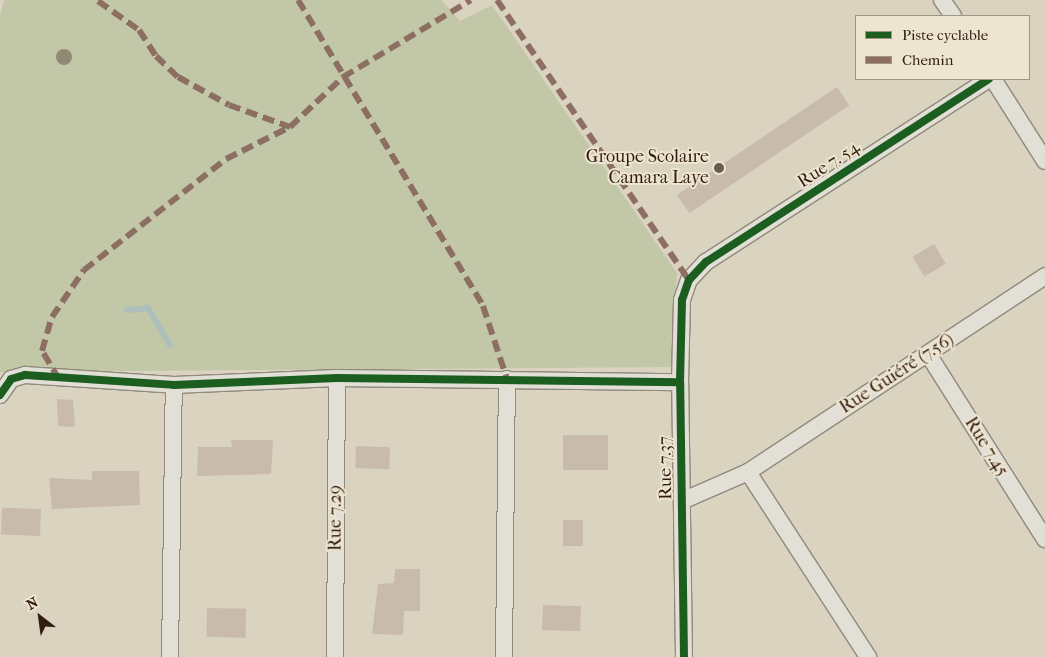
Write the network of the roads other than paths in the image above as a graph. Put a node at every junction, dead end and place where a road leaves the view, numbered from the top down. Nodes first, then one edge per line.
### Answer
1 (942, 0) edge
2 (951, 15) edge
3 (987, 80) edge
4 (994, 80) edge
5 (1045, 161) edge
6 (1045, 276) edge
7 (689, 280) joint
8 (928, 354) junction
9 (336, 378) junction
10 (507, 379) junction
11 (680, 382) junction
12 (174, 384) junction
13 (0, 395) edge
14 (748, 472) junction
15 (682, 501) junction
16 (1045, 539) edge
17 (170, 657) edge
18 (335, 657) edge
19 (504, 657) edge
20 (684, 657) edge
21 (868, 657) edge

1 - 2 street
3 - 7 street, Rue 7. 54
4 - 5 street
6 - 8 street, Rue Guiéré (7.56)
7 - 11 street, Rue 7.37
8 - 14 street, Rue Guiéré (7.56)
8 - 16 street, Rue 7.45
9 - 10 street
9 - 12 street
9 - 18 street, Rue 7.29
10 - 11 street
10 - 19 street
11 - 15 street, Rue 7.37
12 - 13 street
12 - 17 street
14 - 15 street, Rue Guiéré (7.56)
14 - 21 street
15 - 20 street, Rue 7.37

